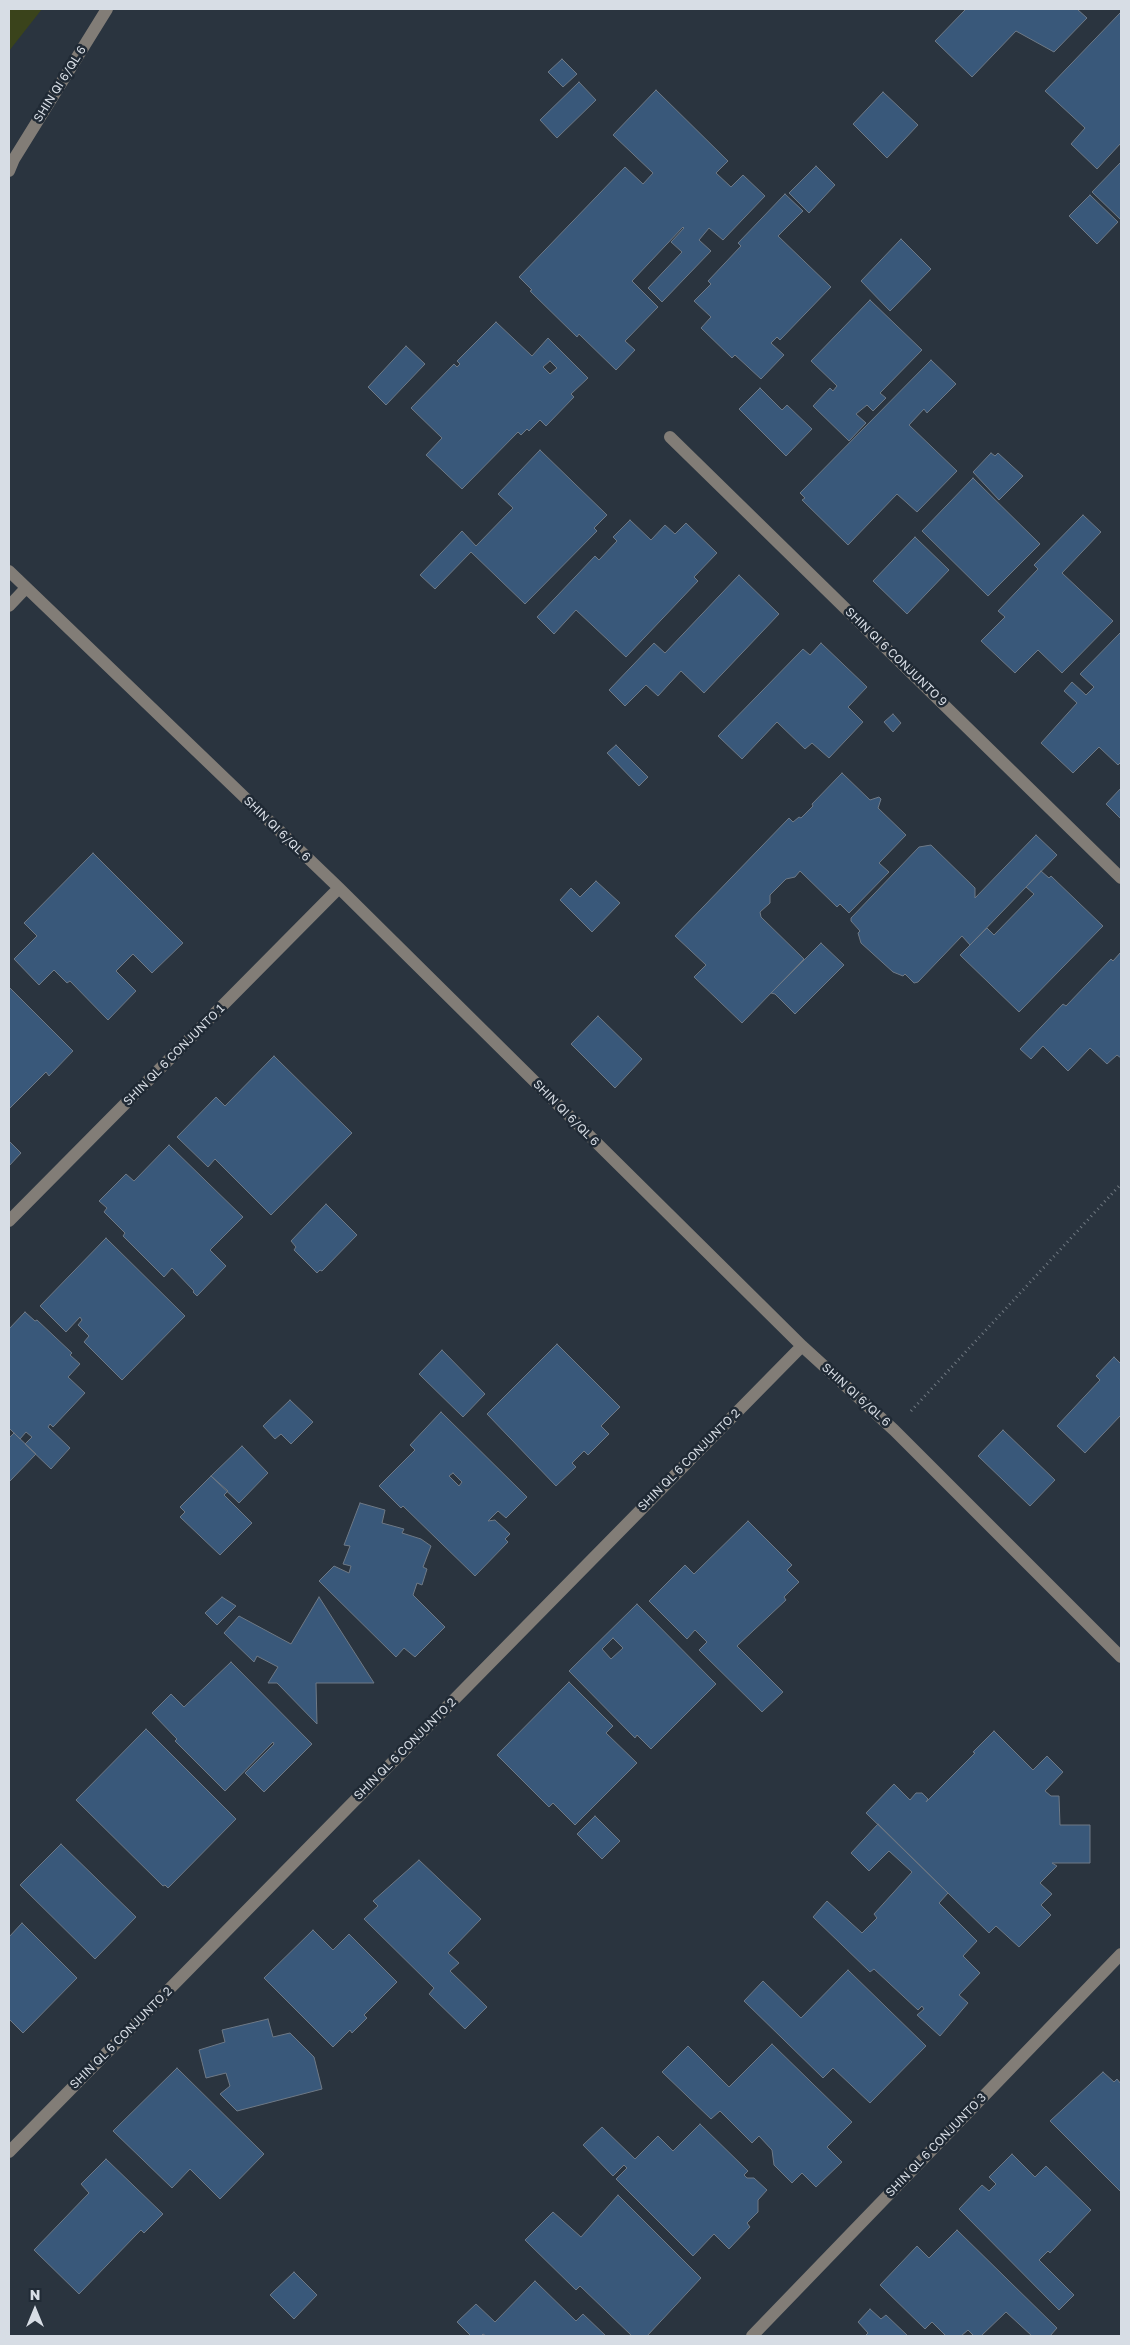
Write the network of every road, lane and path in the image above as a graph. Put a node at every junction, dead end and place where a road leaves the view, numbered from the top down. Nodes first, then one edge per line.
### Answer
1 (107, 9) edge
2 (11, 161) edge
3 (9, 171) edge
4 (670, 437) dead end
5 (9, 571) edge
6 (26, 588) junction
7 (9, 606) edge
8 (1121, 878) edge
9 (339, 888) junction
10 (1121, 1184) edge
11 (9, 1221) edge
12 (802, 1346) junction
13 (894, 1430) junction
14 (1121, 1657) edge
15 (1121, 1954) edge
16 (9, 2152) edge
17 (752, 2336) edge

1 - 2 street, SHIN QI 6/QL 6
2 - 3 street, SHIN QI 6/QL 6
4 - 8 street, SHIN QI 6 CONJUNTO 9
5 - 6 street, SHIN QI 6/QL 6
6 - 7 street
6 - 9 street, SHIN QI 6/QL 6
9 - 11 street, SHIN QL 6 CONJUNTO 1
9 - 12 street, SHIN QI 6/QL 6
10 - 13 path
12 - 13 street, SHIN QI 6/QL 6
12 - 16 street, SHIN QL 6 CONJUNTO 2
13 - 14 street, SHIN QI 6/QL 6
15 - 17 street, SHIN QL 6 CONJUNTO 3

